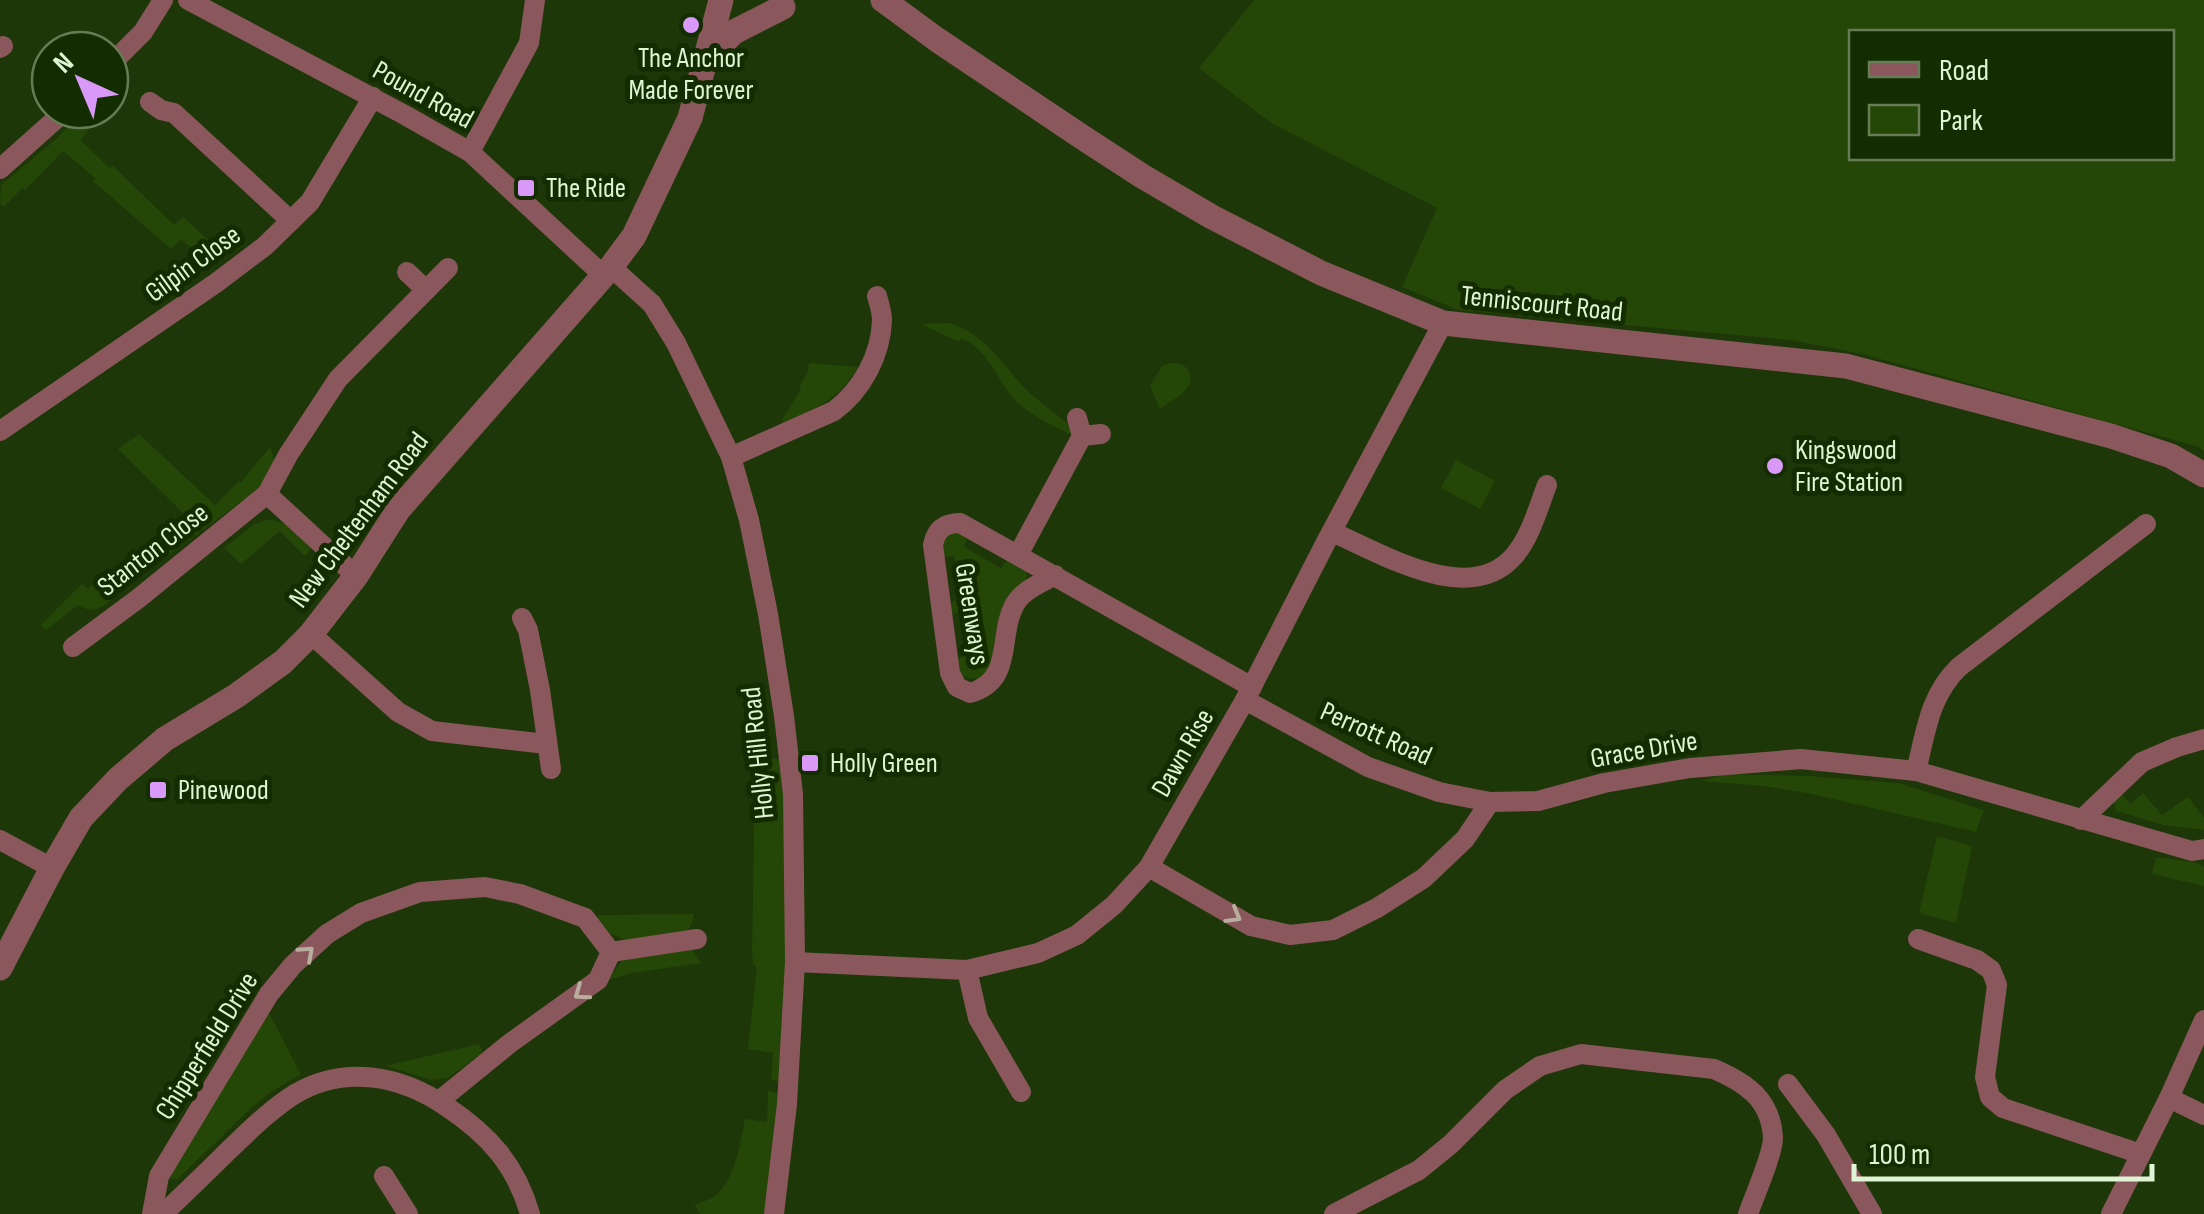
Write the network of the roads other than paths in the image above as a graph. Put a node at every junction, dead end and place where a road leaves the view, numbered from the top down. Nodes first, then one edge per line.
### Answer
1 (162, 0) edge
2 (188, 0) edge
3 (535, 0) edge
4 (721, 0) edge
5 (748, 0) edge
6 (883, 0) edge
7 (795, 2) edge
8 (130, 45) edge
9 (708, 59) junction
10 (373, 98) junction
11 (150, 102) dead end
12 (46, 130) edge
13 (470, 152) junction
14 (0, 169) edge
15 (292, 220) junction
16 (448, 268) dead end
17 (407, 272) dead end
18 (608, 272) junction
19 (426, 290) junction
20 (878, 296) dead end
21 (1443, 324) junction
22 (1087, 430) dead end
23 (0, 431) edge
24 (731, 457) junction
25 (2204, 475) edge
26 (1547, 484) dead end
27 (267, 494) junction
28 (2146, 524) dead end
29 (1332, 532) junction
30 (1018, 555) junction
31 (1055, 575) junction
32 (356, 576) junction
33 (522, 618) dead end
34 (310, 634) junction
35 (73, 647) dead end
36 (1248, 693) junction
37 (2204, 740) edge
38 (546, 744) junction
39 (550, 769) dead end
40 (1916, 770) junction
41 (1490, 802) junction
42 (2080, 820) junction
43 (0, 840) edge
44 (2204, 850) edge
45 (1149, 867) junction
46 (52, 868) junction
47 (697, 939) dead end
48 (1918, 939) dead end
49 (610, 952) junction
50 (796, 962) junction
51 (0, 968) edge
52 (967, 970) junction
53 (2204, 1020) edge
54 (1788, 1084) dead end
55 (1021, 1092) dead end
56 (2169, 1098) junction
57 (439, 1101) junction
58 (2204, 1116) edge
59 (2142, 1154) junction
60 (384, 1176) dead end
61 (152, 1214) edge
62 (163, 1214) edge
63 (408, 1214) edge
64 (530, 1214) edge
65 (774, 1214) edge
66 (1334, 1214) edge
67 (1748, 1214) edge
68 (1872, 1214) edge
69 (2111, 1214) edge

1 - 8 street
2 - 10 street, Pound Road
3 - 13 street
4 - 9 street, New Cheltenham Road
5 - 7 street
6 - 21 street, Tenniscourt Road
7 - 9 street
9 - 18 street, New Cheltenham Road
10 - 13 street, Pound Road
10 - 15 street, Gilpin Close
11 - 15 street
12 - 14 street
13 - 18 street, Pound Road
15 - 23 street, Gilpin Close
16 - 19 street, Stanton Close
17 - 19 street
18 - 24 street, Holly Hill Road
18 - 32 street, New Cheltenham Road
19 - 27 street, Stanton Close
20 - 24 street
21 - 25 street, Tenniscourt Road
21 - 29 street, Dawn Rise
22 - 30 street, Greenways
24 - 50 street, Holly Hill Road
26 - 29 street
27 - 32 street
27 - 35 street, Stanton Close
28 - 40 street
29 - 36 street, Dawn Rise
30 - 31 street, Greenways
30 - 31 street, Greenways
31 - 36 street, Greenways
32 - 34 street, New Cheltenham Road
33 - 38 street
34 - 38 street
34 - 46 street, New Cheltenham Road
36 - 41 street, Perrott Road
36 - 45 street, Dawn Rise
37 - 42 street
38 - 39 street
40 - 41 street, Grace Drive
40 - 42 street, Grace Drive
45 -> 41 street
42 - 44 street, Grace Drive
43 - 46 street
45 - 52 street, Dawn Rise
46 - 51 street, New Cheltenham Road
47 - 49 street
48 - 59 street
49 -> 57 street
61 -> 49 street, Chipperfield Drive
50 - 52 street, Dawn Rise
50 - 65 street, Holly Hill Road
52 - 55 street
53 - 56 street
54 - 68 street
56 - 58 street
56 - 59 street
57 - 62 street
57 - 64 street
59 - 69 street
60 - 63 street
66 - 67 street

